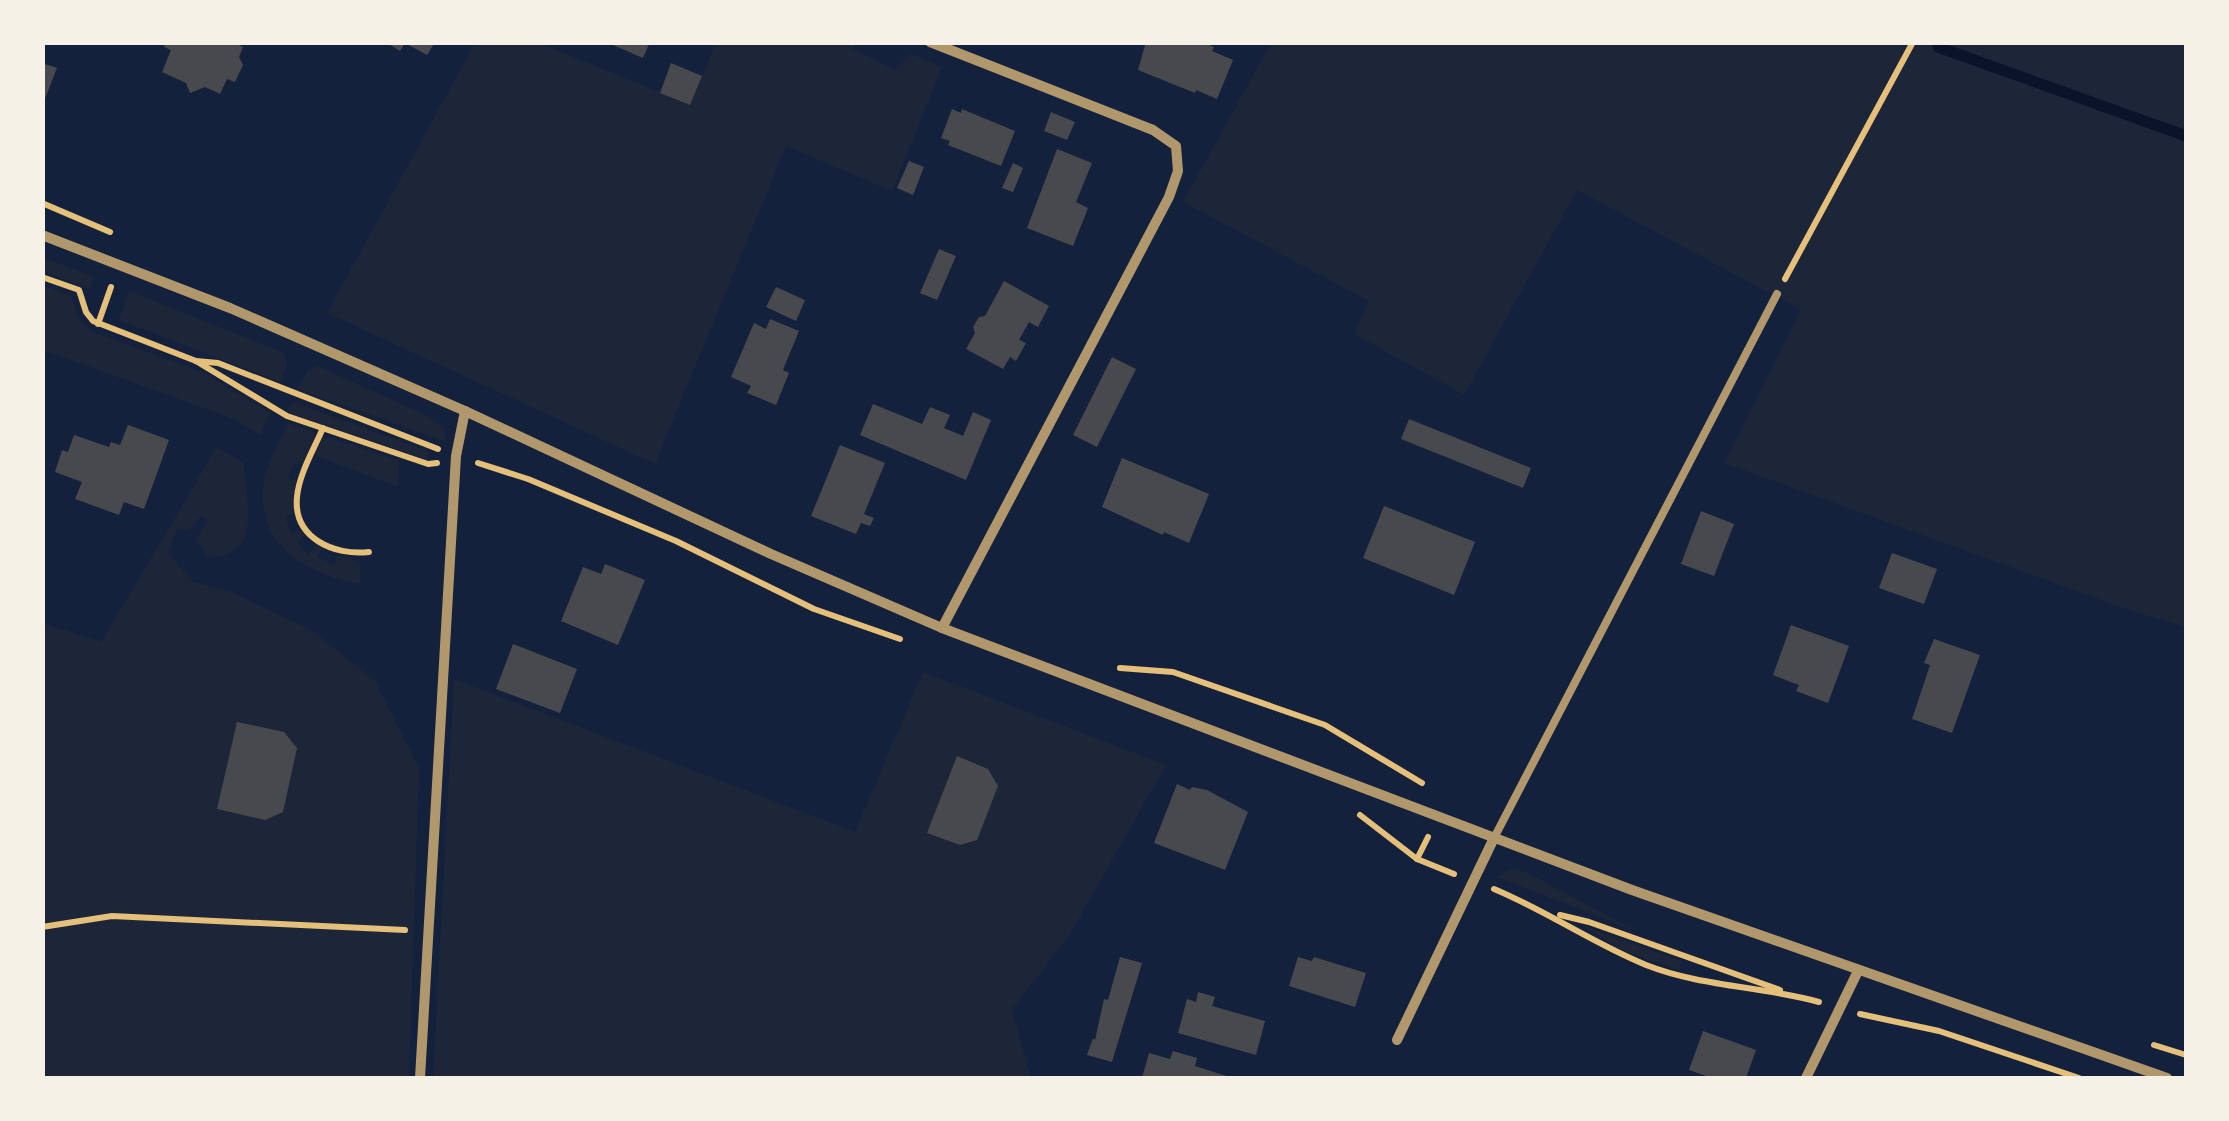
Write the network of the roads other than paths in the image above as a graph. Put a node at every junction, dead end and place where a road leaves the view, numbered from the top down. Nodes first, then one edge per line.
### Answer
1 (930, 42) edge
2 (42, 235) edge
3 (1777, 294) road end
4 (465, 411) junction
5 (942, 628) junction
6 (1494, 838) junction
7 (1858, 971) junction
8 (1397, 1040) dead end
9 (420, 1078) edge
10 (1806, 1078) edge
11 (2167, 1078) edge

1 - 5 street
2 - 4 street
3 - 6 lane
4 - 5 street
4 - 9 street
5 - 6 street
6 - 7 street
6 - 8 street
7 - 10 street
7 - 11 street

